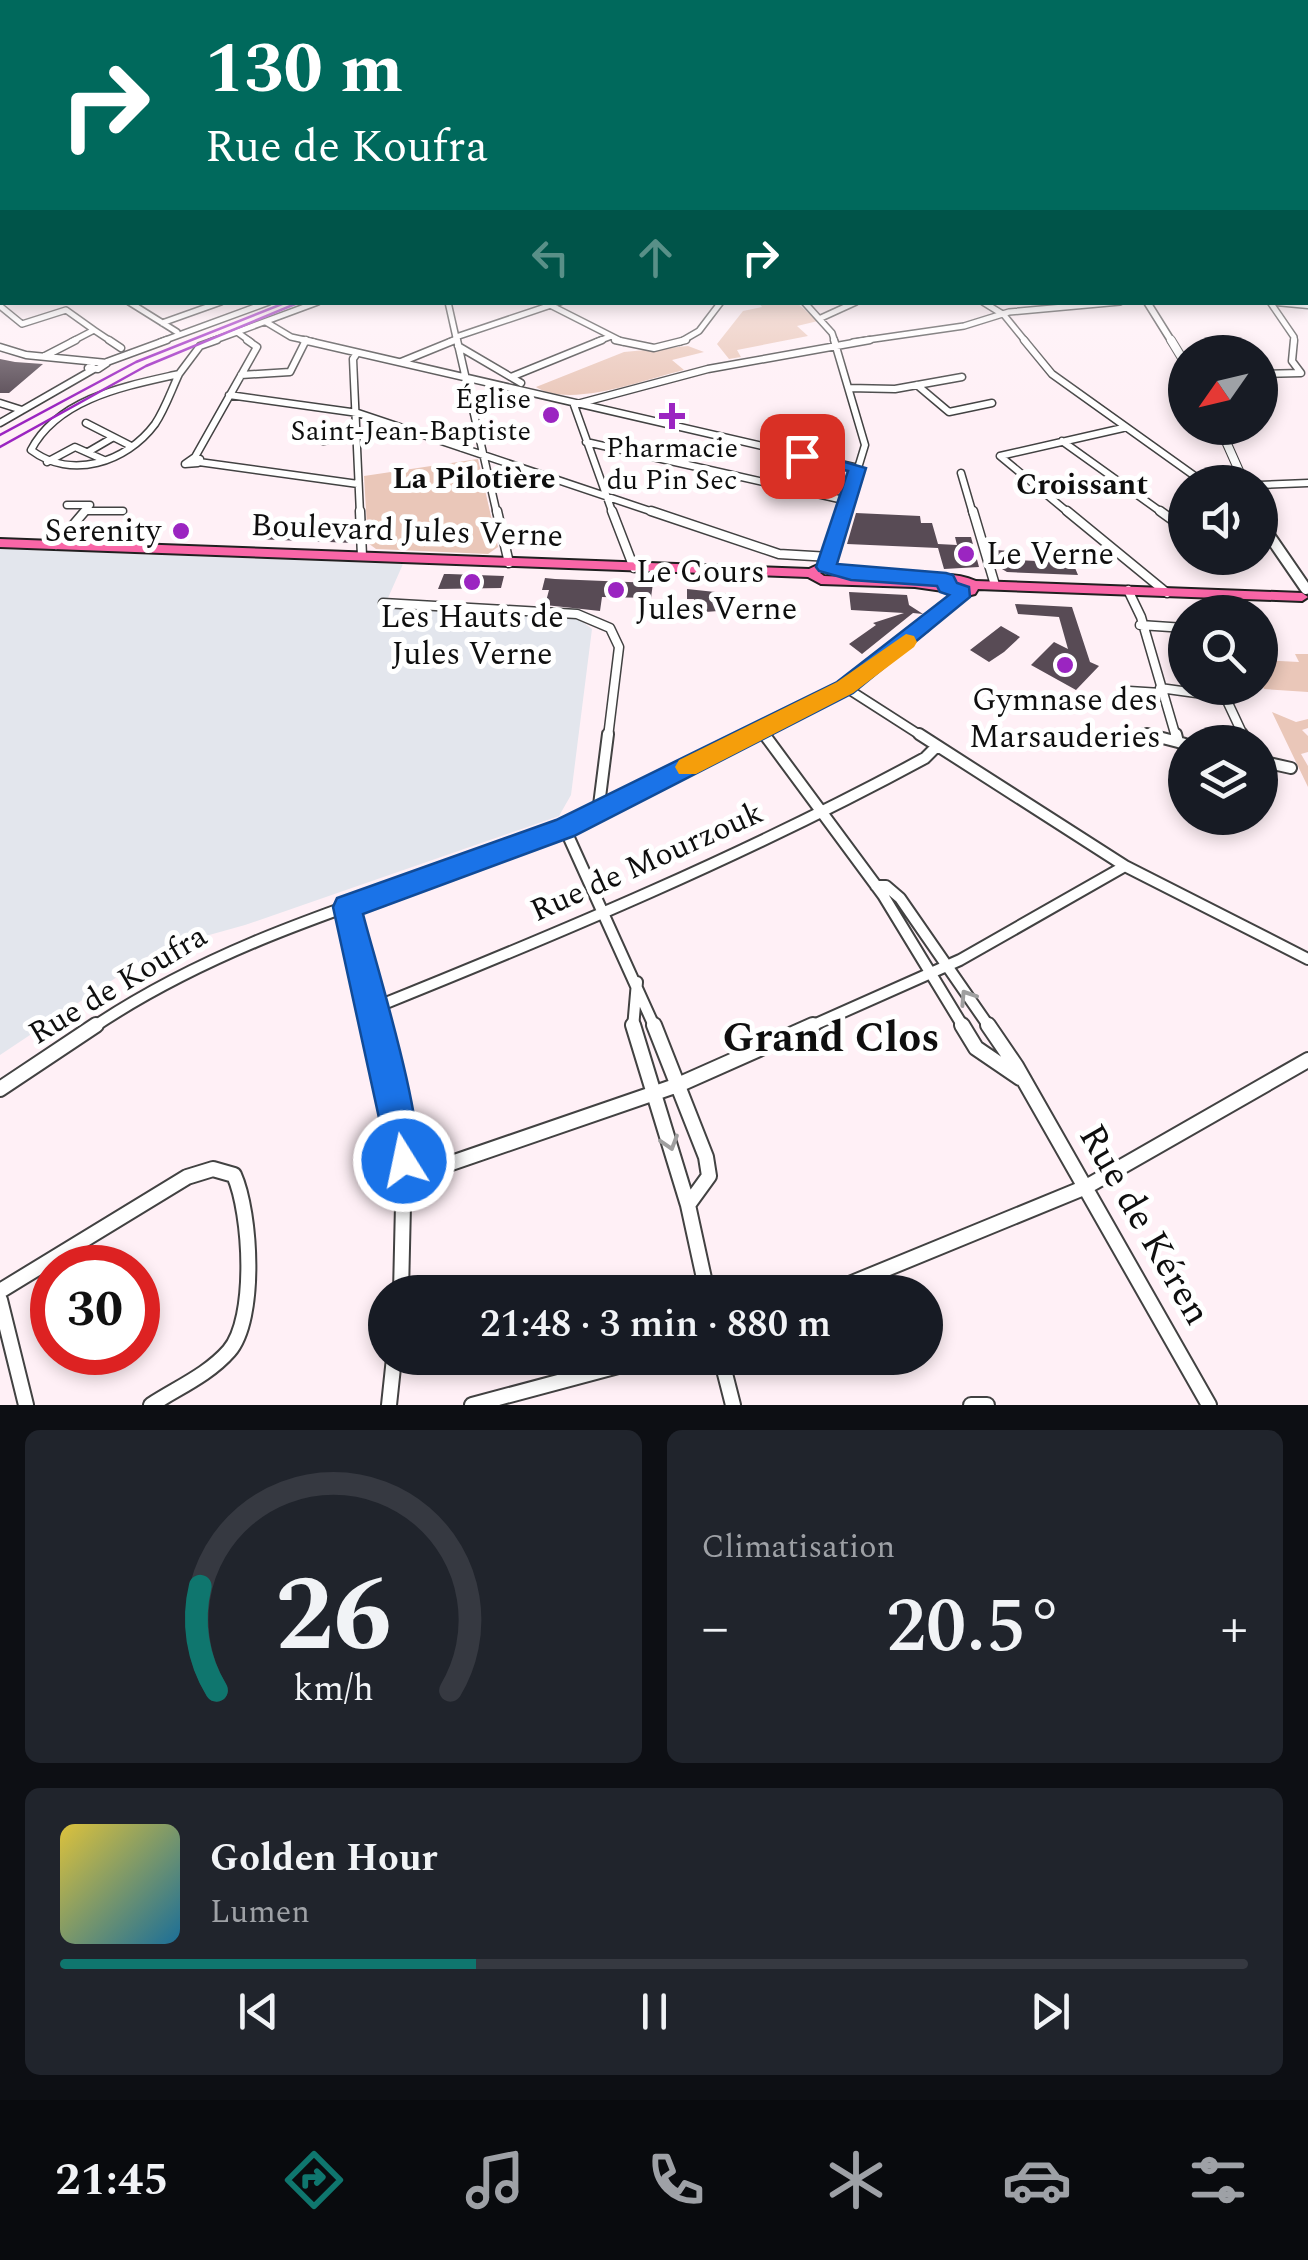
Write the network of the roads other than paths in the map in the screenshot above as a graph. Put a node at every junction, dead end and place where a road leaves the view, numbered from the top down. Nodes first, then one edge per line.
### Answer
1 (56, 305) edge
2 (134, 305) edge
3 (213, 305) edge
4 (261, 305) edge
5 (310, 305) edge
6 (449, 305) edge
7 (719, 305) edge
8 (807, 305) edge
9 (849, 305) edge
10 (988, 305) edge
11 (1088, 305) edge
12 (1149, 305) edge
13 (1275, 305) edge
14 (0, 306) edge
15 (550, 306) joint
16 (64, 311) junction
17 (1002, 313) junction
18 (821, 318) junction
19 (266, 322) junction
20 (162, 323) junction
21 (94, 330) junction
22 (177, 332) dead end
23 (237, 332) junction
24 (1168, 336) edge
25 (609, 338) junction
26 (306, 340) junction
27 (457, 341) junction
28 (836, 346) junction
29 (0, 348) edge
30 (121, 348) dead end
31 (357, 352) junction
32 (45, 356) junction
33 (399, 363) junction
34 (94, 366) junction
35 (1300, 373) junction
36 (181, 374) junction
37 (1278, 374) edge
38 (240, 375) junction
39 (511, 377) junction
40 (962, 377) dead end
41 (1308, 378) edge
42 (466, 380) junction
43 (521, 384) dead end
44 (916, 384) junction
45 (849, 388) junction
46 (229, 395) junction
47 (0, 403) edge
48 (992, 403) dead end
49 (574, 405) junction
50 (22, 410) junction
51 (355, 412) junction
52 (0, 423) edge
53 (86, 423) dead end
54 (1123, 428) junction
55 (356, 436) junction
56 (112, 438) junction
57 (323, 440) dead end
58 (1062, 441) junction
59 (586, 442) junction
60 (131, 446) junction
61 (88, 452) junction
62 (483, 454) junction
63 (104, 460) junction
64 (48, 462) junction
65 (1178, 465) edge
66 (858, 468) junction
67 (961, 473) dead end
68 (1308, 483) edge
69 (358, 484) junction
70 (1278, 484) edge
71 (606, 495) junction
72 (848, 501) junction
73 (68, 505) dead end
74 (123, 510) dead end
75 (87, 511) junction
76 (1168, 517) edge
77 (0, 543) edge
78 (56, 545) junction
79 (779, 554) junction
80 (362, 556) junction
81 (1278, 559) edge
82 (509, 562) junction
83 (634, 568) junction
84 (832, 569) junction
85 (790, 573) junction
86 (947, 584) junction
87 (975, 585) junction
88 (995, 585) junction
89 (1128, 590) junction
90 (962, 592) junction
91 (1168, 593) junction
92 (1306, 594) edge
93 (383, 603) dead end
94 (1140, 625) junction
95 (1168, 627) edge
96 (845, 688) junction
97 (1129, 690) dead end
98 (1161, 691) junction
99 (1168, 691) edge
100 (1175, 725) edge
101 (761, 730) junction
102 (1141, 733) dead end
103 (1168, 740) edge
104 (936, 746) junction
105 (1278, 765) edge
106 (1291, 768) dead end
107 (598, 812) junction
108 (823, 813) junction
109 (564, 828) junction
110 (1125, 866) junction
111 (876, 886) junction
112 (347, 907) junction
113 (604, 916) junction
114 (1308, 959) edge
115 (947, 966) junction
116 (931, 974) junction
117 (640, 988) junction
118 (371, 1009) junction
119 (1308, 1060) edge
120 (1020, 1078) junction
121 (678, 1085) junction
122 (0, 1090) edge
123 (655, 1092) junction
124 (405, 1180) junction
125 (1086, 1187) junction
126 (688, 1204) junction
127 (401, 1275) edge
128 (703, 1275) edge
129 (871, 1275) edge
130 (0, 1291) edge
131 (0, 1300) edge
132 (392, 1375) edge
133 (584, 1375) edge
134 (725, 1375) edge
135 (26, 1405) edge
136 (151, 1405) edge
137 (389, 1405) edge
138 (472, 1405) edge
139 (732, 1405) edge
140 (971, 1405) edge
141 (988, 1405) edge
142 (1209, 1405) edge

1 - 16 street
2 - 20 street
3 - 20 street
4 - 34 street
5 - 19 street
6 - 27 street
7 - 25 street
8 - 18 street
9 - 18 street
10 - 17 street
11 - 17 street
12 - 24 street
13 - 35 street
14 - 16 street
15 - 25 street
15 - 27 street
16 - 21 street
17 - 28 street
17 - 54 street
18 - 28 street
19 - 23 street
19 - 26 street
20 - 22 street
21 - 30 street
21 - 32 street
23 - 36 street
23 - 38 street
25 - 39 street
26 - 31 street
26 - 38 street
27 - 33 street
27 - 39 street
27 - 42 street
28 - 45 street
28 - 49 street
29 - 32 street
31 - 33 street
31 - 51 street
32 - 34 street
33 - 42 street
34 - 50 street
35 - 37 street
35 - 41 street
36 - 60 street
36 - 64 street
38 - 46 street
39 - 43 street
40 - 44 street
42 - 49 street
42 - 62 street
44 - 45 street
44 - 48 street
45 - 66 street
46 - 51 street
46 - 69 street
47 - 50 street
49 - 59 street
49 - 66 street
50 - 52 street
51 - 55 street
51 - 62 street
53 - 56 street
54 - 58 street
54 - 65 street
55 - 57 street
55 - 69 street
56 - 60 street
56 - 61 street
58 - 76 street
58 - 91 street
59 - 71 street
59 - 72 street
60 - 63 street
61 - 63 street
61 - 64 street
62 - 71 street
62 - 82 street
63 - 64 street
66 - 72 street
67 - 88 street
68 - 70 street
69 - 80 street
71 - 79 street
71 - 83 street
72 - 84 street
73 - 75 street
74 - 75 street
75 - 78 street
77 - 78 main road, Boulevard Jules Verne
78 - 80 main road, Boulevard Jules Verne
79 - 84 street
79 - 85 street
80 - 82 main road, Boulevard Jules Verne
81 - 92 street
82 - 83 main road, Boulevard Jules Verne
83 - 85 main road, Boulevard Jules Verne
84 - 85 main road, Boulevard Jules Verne
84 - 86 main road
86 - 87 main road
86 - 90 main road
87 - 88 main road
87 - 90 main road
88 - 89 main road
89 - 91 main road
89 - 94 street
90 - 96 street, Rue de Koufra
91 - 92 main road
93 - 107 street
94 - 95 street
94 - 98 street
96 - 101 street, Rue de Koufra
96 - 104 street
97 - 98 street
98 - 99 street
98 - 100 street
101 - 107 street, Rue de Koufra
101 - 108 street, Rue de Kéren
102 - 103 street
104 - 108 street, Rue de Mourzouk
104 - 110 street
105 - 106 street
107 - 109 street, Rue de Koufra
108 - 111 street, Rue de Kéren
108 - 113 street, Rue de Mourzouk
109 - 112 street, Rue de Koufra
109 - 113 street
110 - 114 street
110 - 115 street
111 - 115 street, Rue de Kéren
111 - 116 street, Rue de Kéren
112 - 118 street
112 - 122 street, Rue de Koufra
113 - 117 street
113 - 118 street, Rue de Mourzouk
115 - 116 street
120 -> 115 street, Rue de Kéren
116 - 120 street, Rue de Kéren
116 - 121 street
117 - 121 street
117 - 123 street
118 - 124 street
119 - 125 street
120 - 125 street, Rue de Kéren
121 - 123 street
121 - 126 street
123 - 124 street
123 -> 126 street
124 - 127 street
125 - 129 street
125 - 142 street, Rue de Kéren
126 - 128 street
130 - 136 street
131 - 135 street
132 - 137 street
133 - 138 street
134 - 139 street
140 - 141 street

